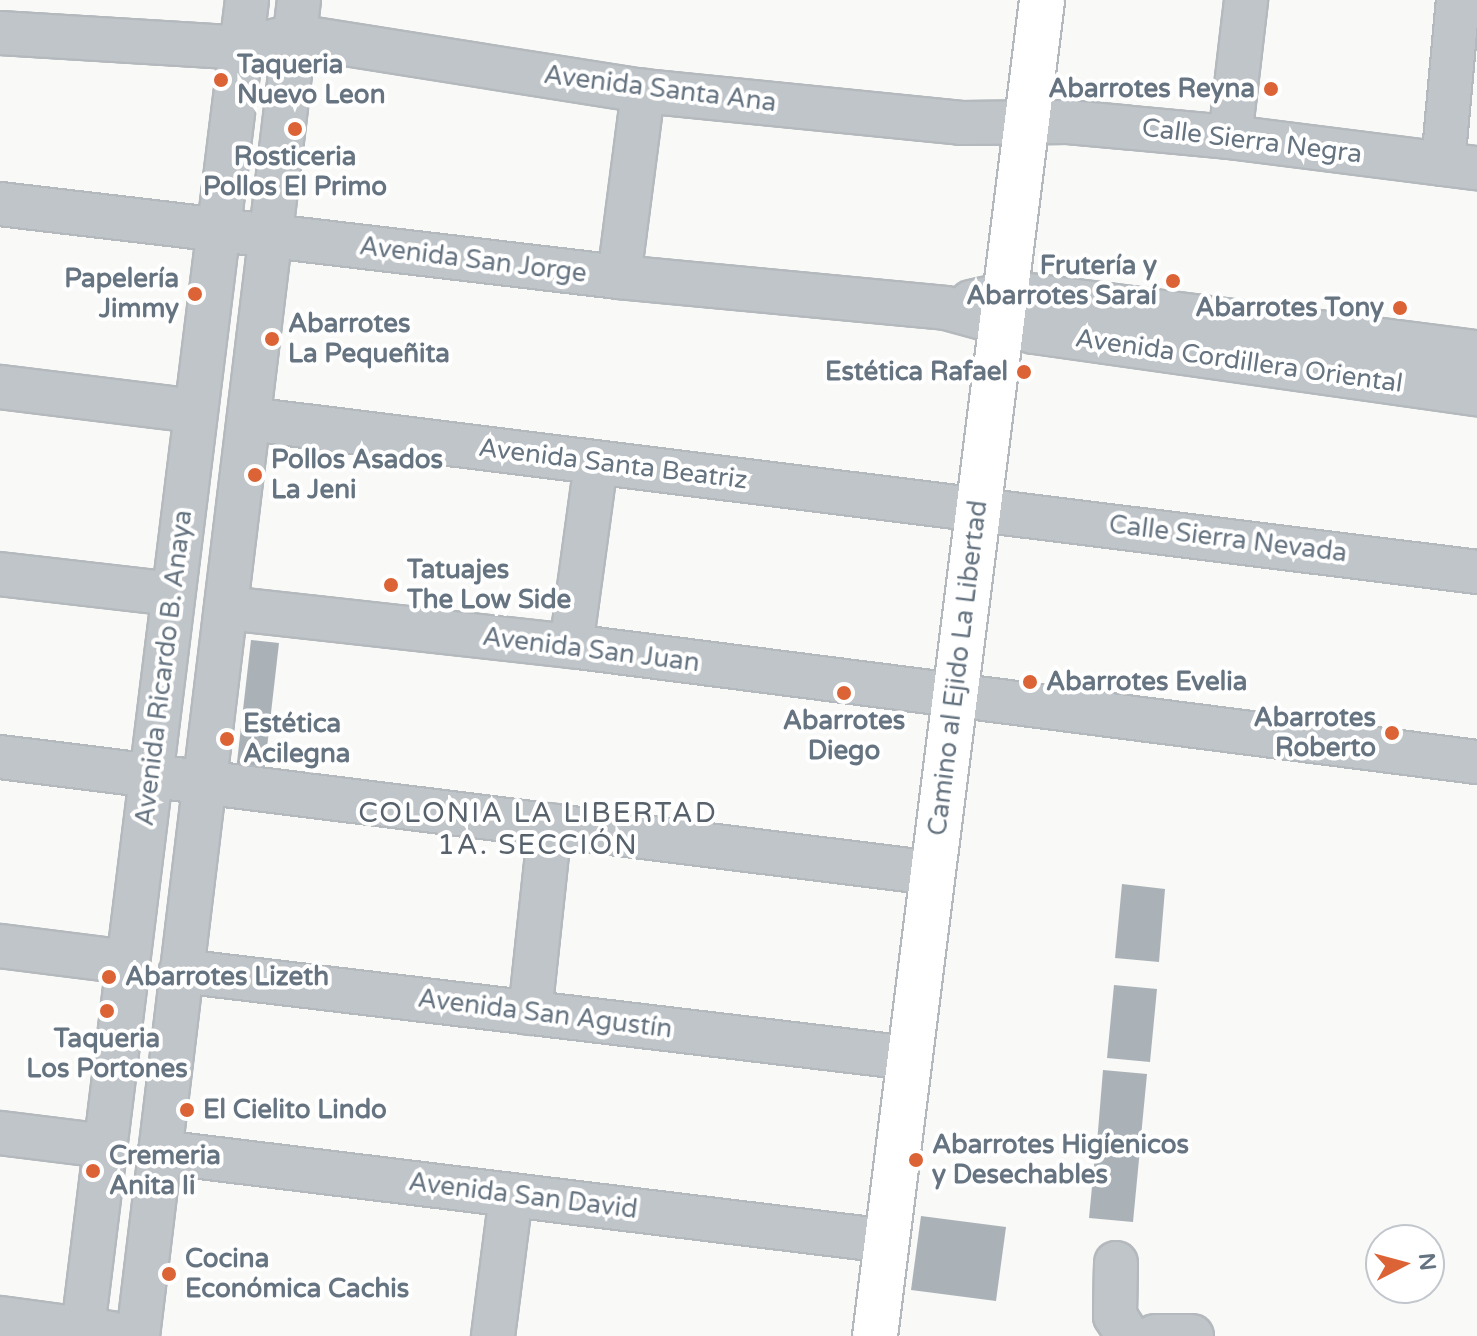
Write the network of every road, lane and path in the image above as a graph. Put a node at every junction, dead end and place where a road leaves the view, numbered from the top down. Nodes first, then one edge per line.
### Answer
1 (247, 0) edge
2 (257, 0) edge
3 (1042, 0) edge
4 (1246, 0) edge
5 (1458, 0) edge
6 (297, 18) edge
7 (0, 33) edge
8 (242, 48) junction
9 (643, 91) junction
10 (1026, 123) junction
11 (1230, 137) junction
12 (1460, 166) edge
13 (0, 204) edge
14 (219, 231) junction
15 (271, 237) junction
16 (619, 277) junction
17 (1003, 309) junction
18 (1477, 352) edge
19 (0, 387) edge
20 (1477, 394) edge
21 (196, 411) junction
22 (249, 419) junction
23 (596, 463) junction
24 (978, 506) junction
25 (1477, 572) edge
26 (0, 574) edge
27 (173, 594) junction
28 (226, 608) junction
29 (571, 646) junction
30 (955, 697) junction
31 (0, 757) edge
32 (1477, 762) edge
33 (150, 775) junction
34 (204, 782) junction
35 (550, 825) junction
36 (932, 873) junction
37 (0, 946) edge
38 (127, 962) junction
39 (181, 971) junction
40 (530, 1013) junction
41 (910, 1058) junction
42 (0, 1133) edge
43 (105, 1146) junction
44 (160, 1152) junction
45 (511, 1195) junction
46 (887, 1241) junction
47 (1116, 1263) dead end
48 (0, 1318) edge
49 (83, 1332) edge
50 (132, 1336) edge
51 (138, 1336) edge
52 (493, 1336) edge
53 (875, 1336) edge
54 (1128, 1336) edge
55 (1155, 1336) edge
56 (1192, 1336) edge

1 - 8 street, Avenida Ricardo B. Anaya
2 - 6 street
3 - 10 main road, Camino al Ejido La Libertad
4 - 11 street
5 - 12 street
6 - 8 street, Avenida Santa Ana
6 - 9 street, Avenida Santa Ana
6 - 15 street, Avenida Ricardo B. Anaya
7 - 8 street, Avenida Santa Ana
8 - 14 street, Avenida Ricardo B. Anaya
9 - 10 street, Avenida Santa Ana
9 - 16 street
10 - 11 street, Calle Sierra Negra
10 - 17 main road, Camino al Ejido La Libertad
11 - 12 street, Calle Sierra Negra
13 - 14 street, Avenida San Jorge
14 - 15 street, Avenida San Jorge
14 - 21 street, Avenida Ricardo B. Anaya
15 - 16 street, Avenida San Jorge
15 - 22 street, Avenida Ricardo B. Anaya
16 - 17 street, Avenida San Jorge
17 - 18 street, Avenida Cordillera Oriental
17 - 20 street, Avenida Cordillera Oriental
17 - 24 main road, Camino al Ejido La Libertad
19 - 21 street
21 - 27 street, Avenida Ricardo B. Anaya
22 - 23 street, Avenida Santa Beatriz
22 - 28 street, Avenida Ricardo B. Anaya
23 - 24 street, Avenida Santa Beatriz
23 - 29 street
24 - 25 street, Calle Sierra Nevada
24 - 30 main road, Camino al Ejido La Libertad
26 - 27 street
27 - 33 street, Avenida Ricardo B. Anaya
28 - 29 street, Avenida San Juan
28 - 34 street, Avenida Ricardo B. Anaya
29 - 30 street, Avenida San Juan
30 - 32 street, Avenida San Juan
30 - 36 main road, Camino al Ejido La Libertad
31 - 33 street
33 - 34 street
33 - 38 street, Avenida Ricardo B. Anaya
34 - 35 street
34 - 39 street, Avenida Ricardo B. Anaya
35 - 36 street
35 - 40 street
36 - 41 main road, Camino al Ejido La Libertad
37 - 38 street
38 - 43 street, Avenida Ricardo B. Anaya
39 - 40 street, Avenida San Agustín
39 - 44 street, Avenida Ricardo B. Anaya
40 - 41 street, Avenida San Agustín
41 - 46 main road, Camino al Ejido La Libertad
42 - 43 street
43 - 49 street, Avenida Ricardo B. Anaya
44 - 45 street, Avenida San David
44 - 51 street, Avenida Ricardo B. Anaya
45 - 46 street, Avenida San David
45 - 52 street
46 - 53 main road, Camino al Ejido La Libertad
47 - 54 street
48 - 49 street
49 - 50 street
55 - 56 street

